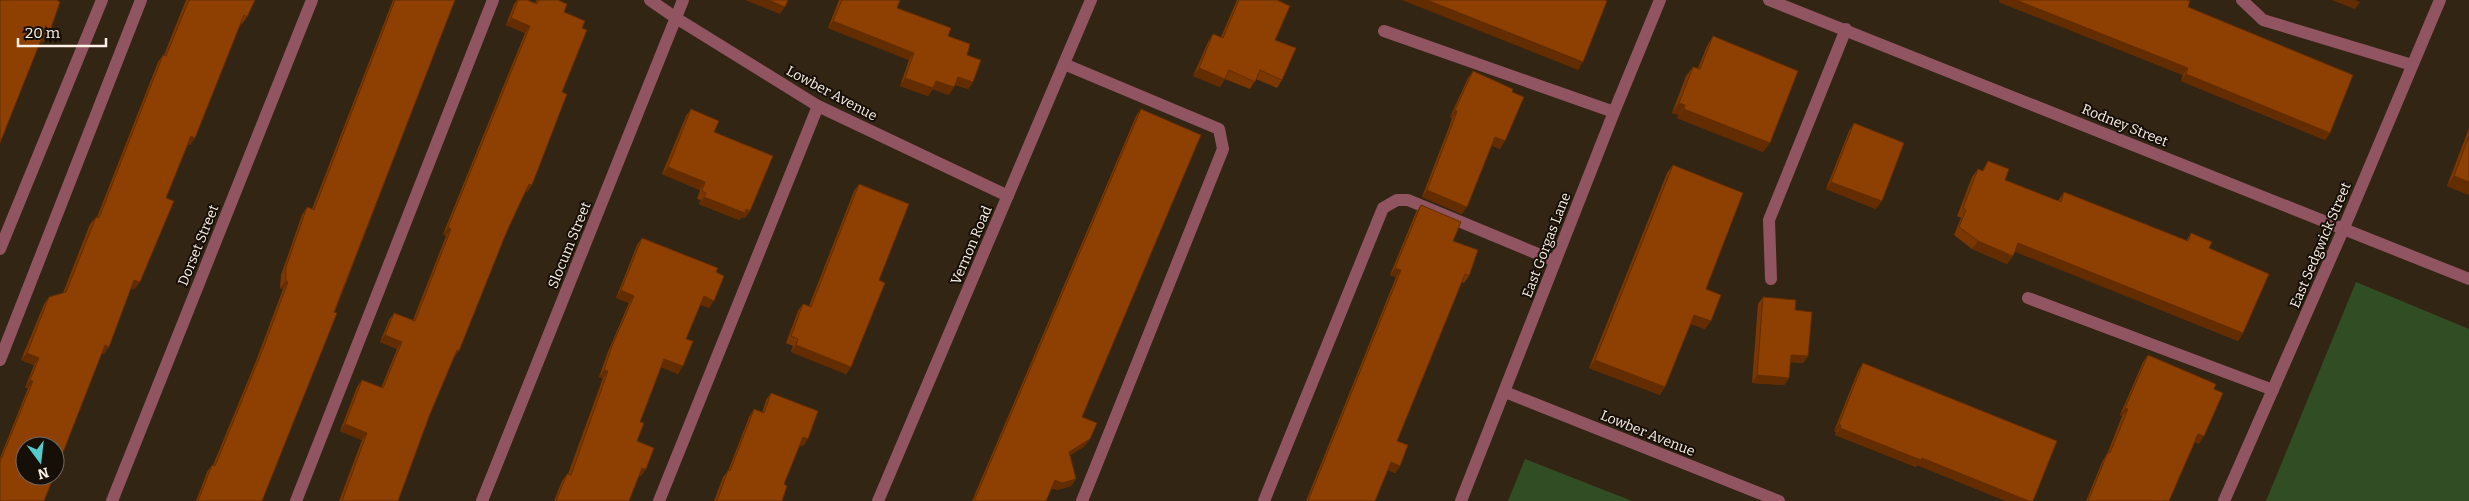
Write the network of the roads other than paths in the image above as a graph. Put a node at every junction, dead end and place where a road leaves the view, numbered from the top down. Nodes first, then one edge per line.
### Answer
1 (102, 0) edge
2 (141, 0) edge
3 (312, 0) edge
4 (493, 0) edge
5 (650, 0) edge
6 (683, 0) edge
7 (1091, 0) edge
8 (1660, 0) edge
9 (1769, 0) edge
10 (2242, 0) edge
11 (2440, 0) edge
12 (676, 18) junction
13 (1846, 29) junction
14 (1384, 31) dead end
15 (1064, 64) junction
16 (2412, 66) junction
17 (818, 106) junction
18 (1614, 112) junction
19 (1008, 196) junction
20 (2343, 230) junction
21 (0, 249) edge
22 (1555, 261) junction
23 (1771, 279) dead end
24 (2469, 279) edge
25 (2028, 298) dead end
26 (0, 360) edge
27 (2273, 390) junction
28 (1505, 392) junction
29 (112, 501) edge
30 (296, 501) edge
31 (482, 501) edge
32 (659, 501) edge
33 (878, 501) edge
34 (1082, 501) edge
35 (1264, 501) edge
36 (1461, 501) edge
37 (1779, 501) edge
38 (2224, 501) edge

1 - 21 street
2 - 26 street
3 - 29 street, Dorset Street
4 - 30 street
5 - 12 street, Lowber Avenue
6 - 12 street, Slocum Street
7 - 15 street, Vernon Road
8 - 18 street, East Gorgas Lane
9 - 13 street, Rodney Street
10 - 16 street
11 - 16 street, East Sedgwick Street
12 - 17 street, Lowber Avenue
12 - 31 street, Slocum Street
13 - 20 street, Rodney Street
13 - 23 street
14 - 18 street
15 - 19 street, Vernon Road
15 - 34 street
16 - 20 street, East Sedgwick Street
17 - 19 street, Lowber Avenue
17 - 32 street
18 - 22 street, East Gorgas Lane
19 - 33 street, Vernon Road
20 - 24 street, Rodney Street
20 - 27 street, East Sedgwick Street
22 - 28 street, East Gorgas Lane
22 - 35 street
25 - 27 street
27 - 38 street, East Sedgwick Street
28 - 36 street, East Gorgas Lane
28 - 37 street, Lowber Avenue

